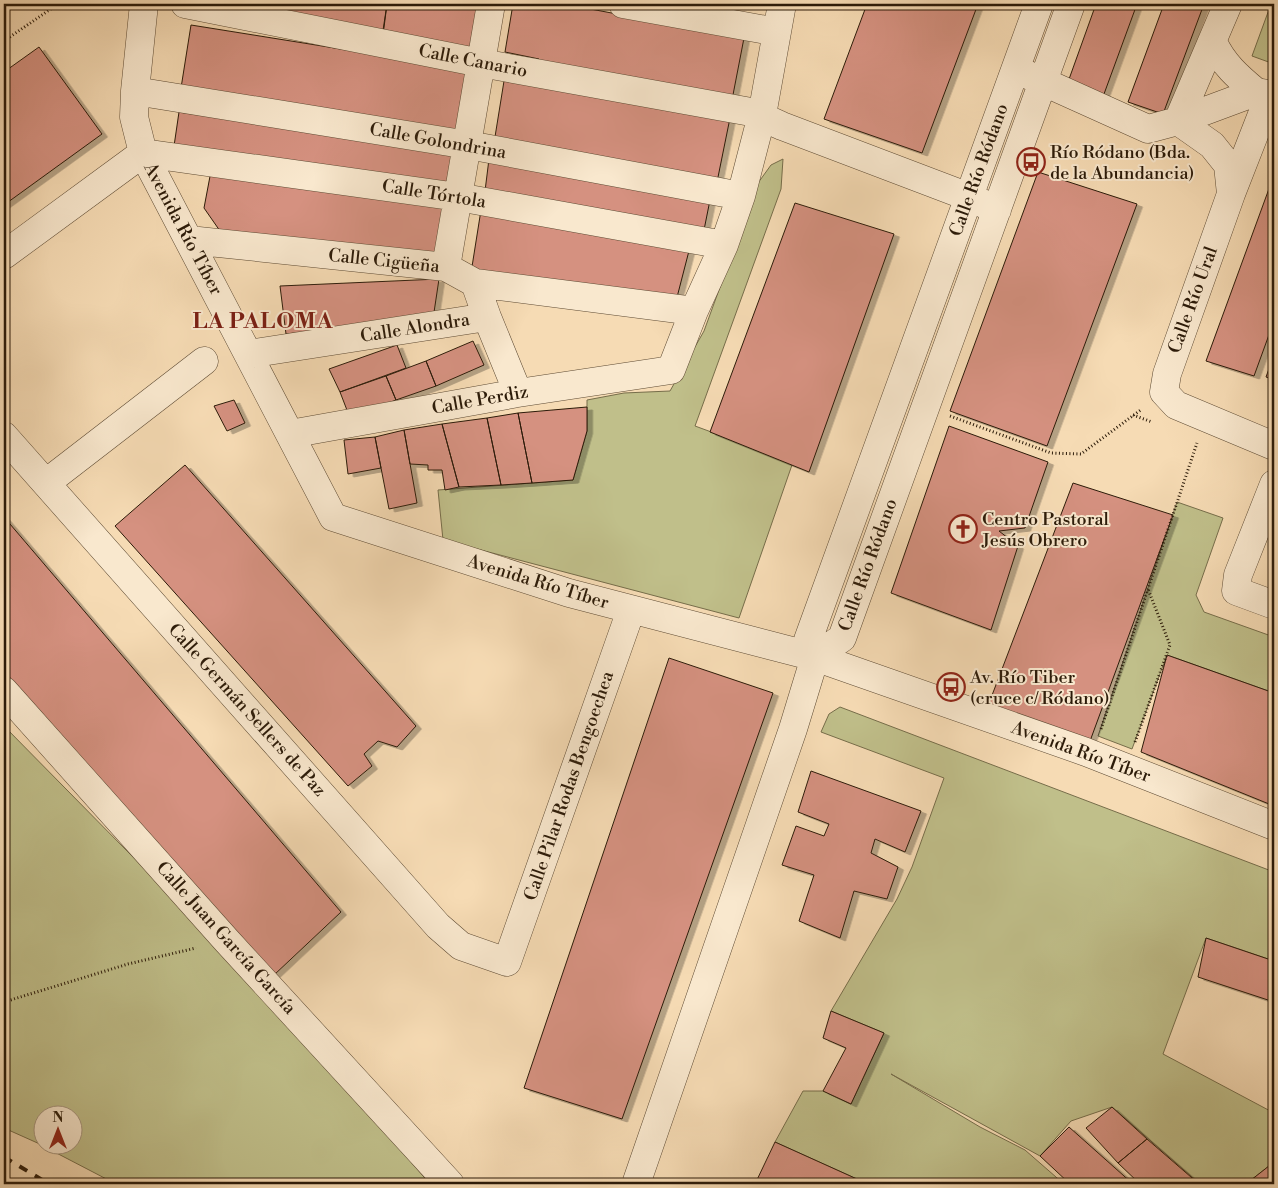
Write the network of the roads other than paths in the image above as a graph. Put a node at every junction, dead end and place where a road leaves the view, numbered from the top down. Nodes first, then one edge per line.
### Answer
1 (144, 4) edge
2 (185, 4) edge
3 (490, 4) edge
4 (623, 4) edge
5 (782, 4) edge
6 (1039, 4) edge
7 (1071, 4) edge
8 (1228, 4) edge
9 (777, 32) junction
10 (1213, 42) junction
11 (481, 63) junction
12 (1015, 70) junction
13 (1043, 82) junction
14 (135, 91) junction
15 (1267, 94) edge
16 (762, 115) junction
17 (1178, 121) junction
18 (468, 145) junction
19 (143, 153) junction
20 (1231, 194) junction
21 (458, 196) junction
22 (741, 196) junction
23 (969, 196) junction
24 (997, 210) junction
25 (189, 240) junction
26 (724, 245) junction
27 (4, 255) edge
28 (446, 266) junction
29 (475, 283) junction
30 (694, 311) junction
31 (487, 317) junction
32 (248, 354) junction
33 (204, 361) dead end
34 (518, 393) junction
35 (290, 434) junction
36 (4, 436) edge
37 (1274, 446) edge
38 (46, 483) junction
39 (1274, 484) edge
40 (1274, 605) edge
41 (631, 610) junction
42 (815, 657) junction
43 (4, 691) edge
44 (1274, 826) edge
45 (507, 962) joint
46 (450, 1184) edge
47 (636, 1184) edge

1 - 14 street, Avenida Río Tíber
2 - 11 street, Calle Canario
3 - 11 street
4 - 9 street
5 - 9 street
6 - 12 street, Calle Río Ródano
7 - 13 street, Calle Río Ródano
8 - 10 street
9 - 16 street
10 - 15 street
10 - 17 street
11 - 16 street, Calle Canario
11 - 18 street
12 - 13 street
12 - 23 street, Calle Río Ródano
13 - 17 street
13 - 24 street, Calle Río Ródano
14 - 18 street, Calle Golondrina
14 - 19 street, Avenida Río Tíber
15 - 17 street
15 - 20 street, Calle Río Ural
16 - 22 street
16 - 23 street, Calle Canario
17 - 20 street
18 - 21 street
18 - 22 street, Calle Golondrina
19 - 21 street, Calle Tórtola
19 - 25 street, Avenida Río Tíber
19 - 27 street
20 - 37 street, Calle Río Ural
21 - 26 street, Calle Tórtola
21 - 28 street
22 - 26 street
23 - 24 street, Calle Canario
23 - 42 street, Calle Río Ródano
24 - 42 street, Calle Río Ródano
25 - 28 street, Calle Cigüeña
25 - 32 street, Avenida Río Tíber
26 - 30 street
28 - 29 street, Calle Cigüeña
29 - 30 street, Calle Cigüeña
29 - 31 street, Calle Alondra
30 - 34 street, Calle Perdiz
31 - 32 street, Calle Alondra
31 - 34 street
32 - 35 street, Avenida Río Tíber
33 - 38 street
34 - 35 street, Calle Perdiz
35 - 41 street, Avenida Río Tíber
36 - 38 street, Calle Germán Sellers de Paz
38 - 45 street, Calle Germán Sellers de Paz
39 - 40 street
41 - 42 street, Avenida Río Tíber
41 - 45 street, Calle Pilar Rodas Bengoechea
42 - 44 street, Avenida Río Tíber
42 - 47 street
43 - 46 street, Calle Juan García García

